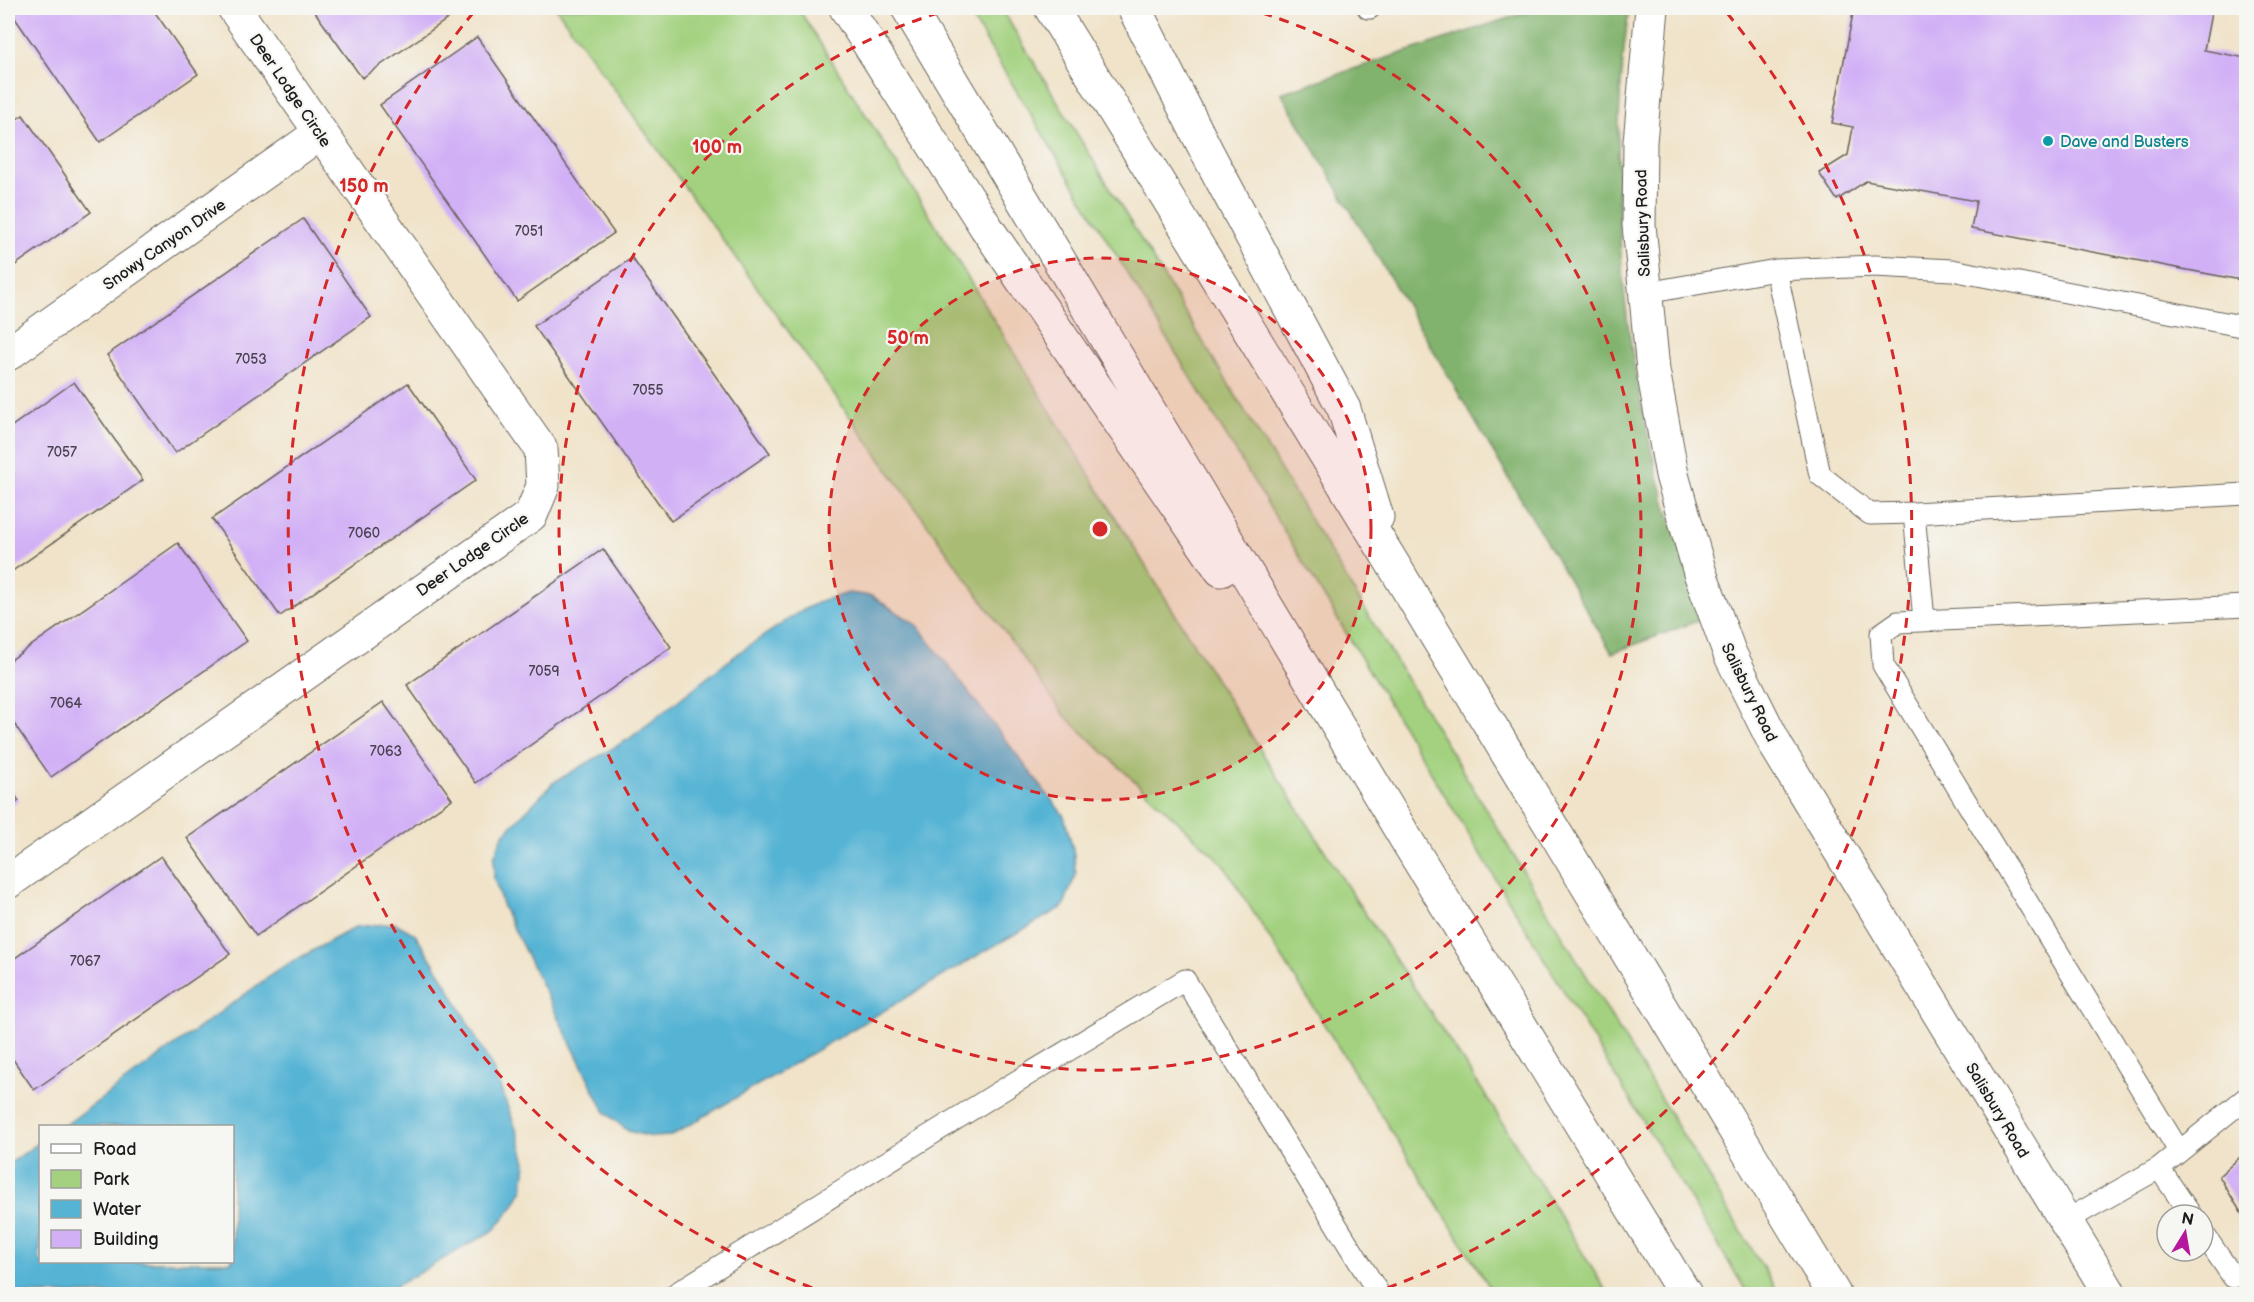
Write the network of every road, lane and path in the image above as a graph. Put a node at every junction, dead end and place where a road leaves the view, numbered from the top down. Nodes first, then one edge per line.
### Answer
1 (234, 8) edge
2 (846, 8) edge
3 (908, 8) edge
4 (1051, 8) edge
5 (1134, 8) edge
6 (1652, 8) edge
7 (320, 133) junction
8 (1776, 270) junction
9 (1646, 293) junction
10 (2247, 327) edge
11 (8, 354) edge
12 (2247, 494) edge
13 (1914, 513) junction
14 (1391, 561) junction
15 (2247, 606) edge
16 (1924, 620) junction
17 (1409, 844) junction
18 (8, 882) edge
19 (2247, 1098) edge
20 (2179, 1151) junction
21 (2159, 1168) junction
22 (2183, 1203) edge
23 (2065, 1221) junction
24 (2215, 1251) edge
25 (2233, 1277) dead end
26 (675, 1294) edge
27 (1379, 1294) edge
28 (1685, 1294) edge
29 (1834, 1294) edge
30 (2110, 1294) edge

1 - 7 main road, Deer Lodge Circle
2 - 17 main road
3 - 17 main road
4 - 14 main road
5 - 14 main road
6 - 9 main road, Salisbury Road
7 - 11 main road, Snowy Canyon Drive
7 - 18 main road, Deer Lodge Circle
8 - 9 lane
8 - 10 lane
8 - 13 lane
9 - 23 main road, Salisbury Road
12 - 13 lane
13 - 16 lane
14 - 29 main road
15 - 16 lane
16 - 20 lane
17 - 28 main road
19 - 20 lane
20 - 21 lane
21 - 22 lane
21 - 23 lane
23 - 30 main road, Salisbury Road
24 - 25 lane
26 - 27 lane

